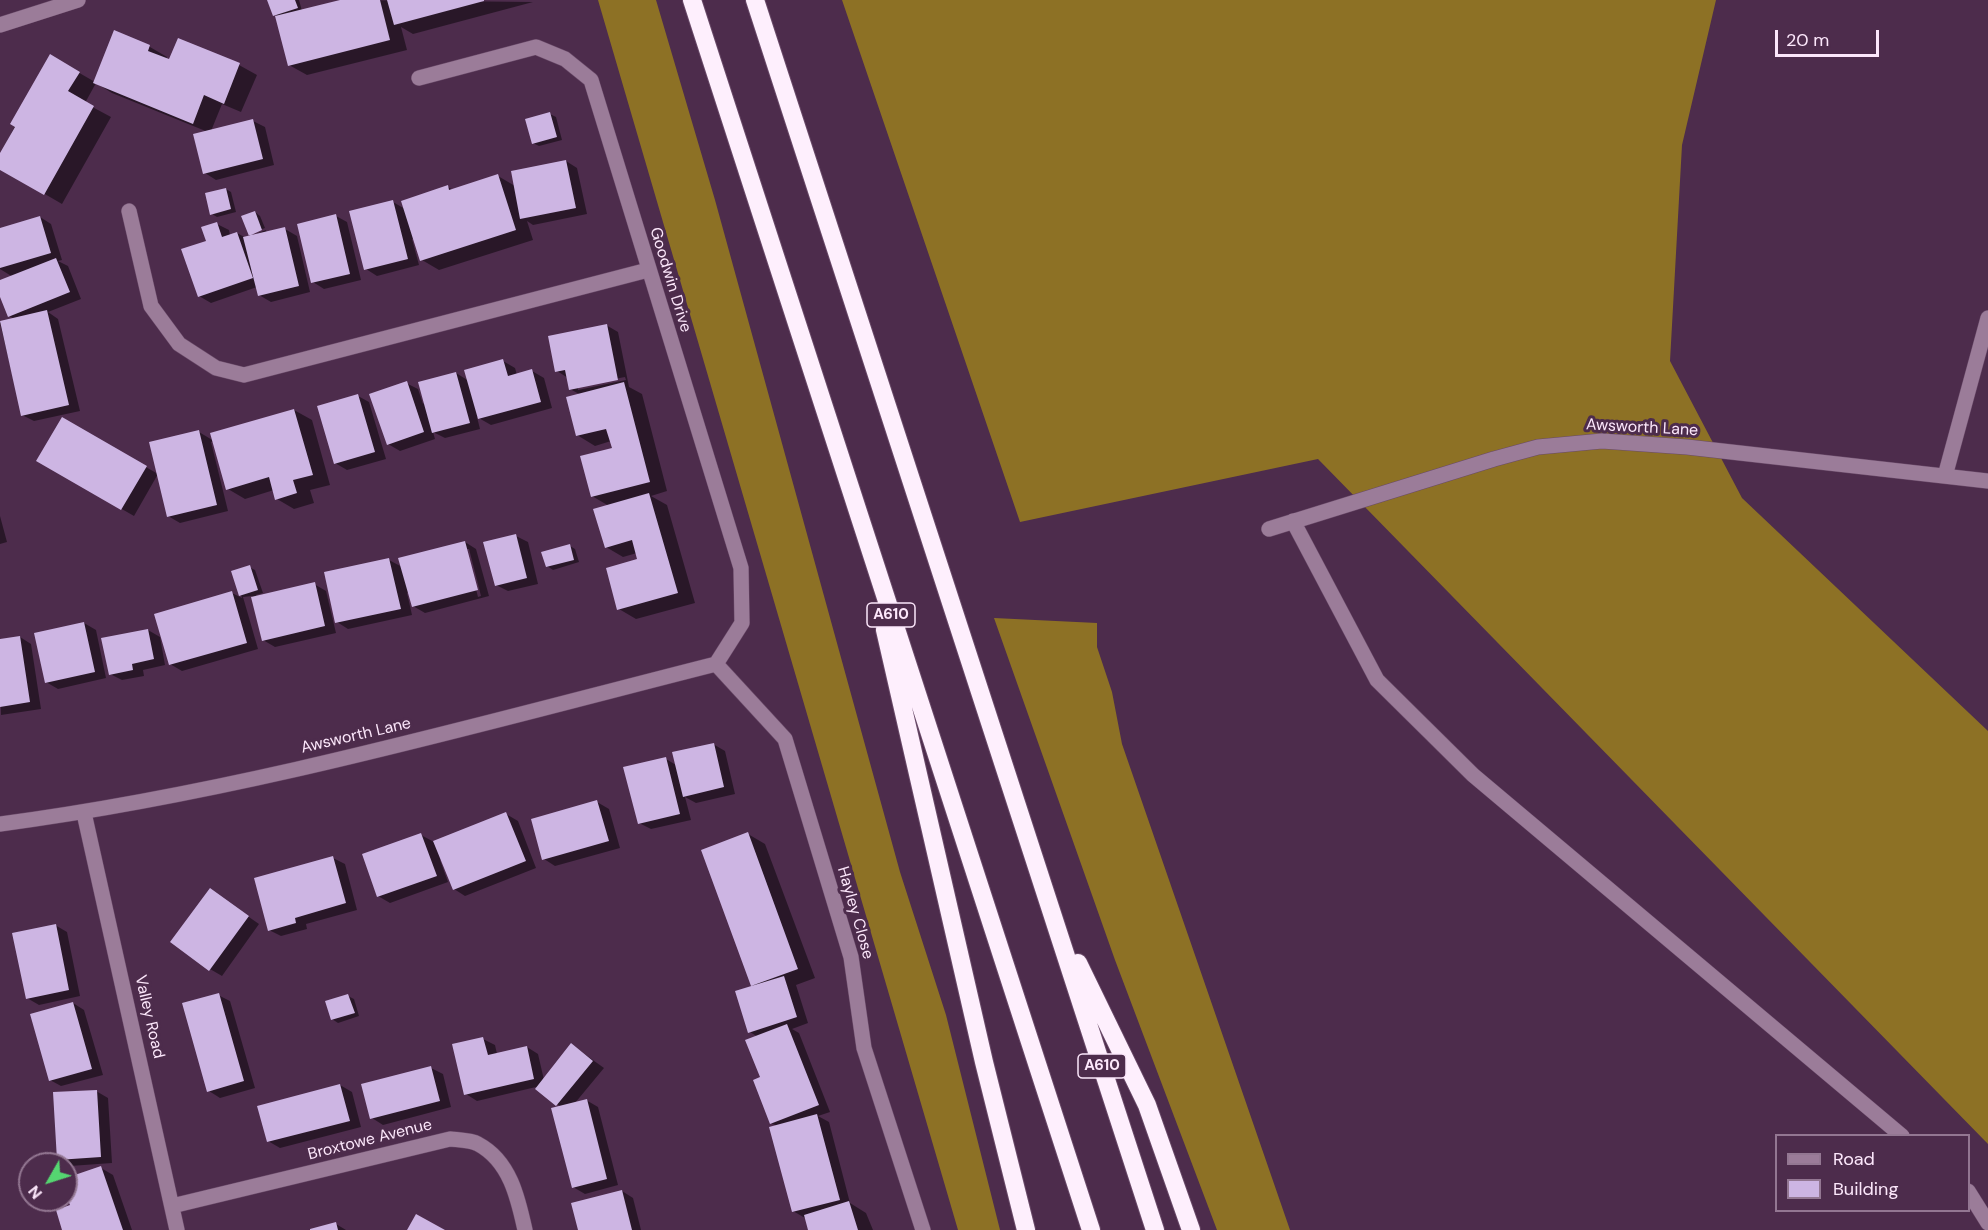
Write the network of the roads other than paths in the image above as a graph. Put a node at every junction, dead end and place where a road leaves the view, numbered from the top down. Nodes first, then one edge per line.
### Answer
1 (78, 0) edge
2 (692, 0) edge
3 (755, 0) edge
4 (0, 25) edge
5 (419, 78) dead end
6 (129, 211) dead end
7 (648, 270) junction
8 (1988, 318) edge
9 (1945, 476) junction
10 (1988, 481) edge
11 (1293, 522) junction
12 (862, 528) junction
13 (1269, 529) dead end
14 (716, 664) junction
15 (84, 813) junction
16 (0, 824) edge
17 (1048, 902) junction
18 (1900, 1134) edge
19 (1970, 1194) edge
20 (172, 1206) junction
21 (1988, 1223) edge
22 (177, 1230) edge
23 (525, 1230) edge
24 (923, 1230) edge
25 (1026, 1230) edge
26 (1091, 1230) edge
27 (1155, 1230) edge
28 (1191, 1230) edge

1 - 4 street
2 - 12 highway, A610
3 - 17 highway, A610
5 - 7 street, Goodwin Drive
6 - 7 street
7 - 14 street, Goodwin Drive
8 - 9 street
9 - 10 street, Awsworth Lane
9 - 11 street, Awsworth Lane
11 - 13 street, Awsworth Lane
11 - 18 street
12 - 25 highway
12 - 26 highway, A610
14 - 15 street, Awsworth Lane
14 - 24 street, Hayley Close
15 - 16 street, Awsworth Lane
15 - 20 street, Valley Road
17 - 27 highway, A610
17 - 28 highway
19 - 21 street
20 - 22 street, Valley Road
20 - 23 street, Broxtowe Avenue

